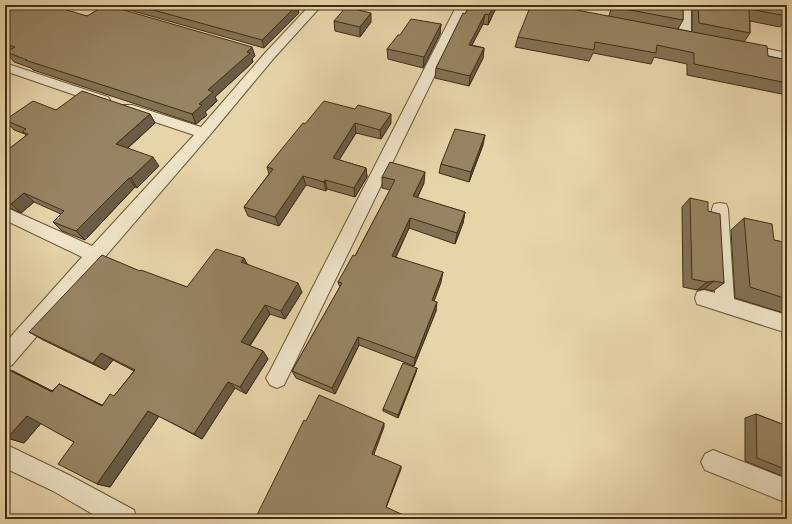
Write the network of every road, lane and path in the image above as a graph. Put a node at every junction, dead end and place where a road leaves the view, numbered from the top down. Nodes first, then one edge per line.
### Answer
1 (94, 5) edge
2 (316, 5) edge
3 (463, 5) edge
4 (522, 5) edge
5 (685, 5) edge
6 (567, 13) edge
7 (140, 18) edge
8 (699, 39) edge
9 (736, 47) edge
10 (255, 51) dead end
11 (270, 55) junction
12 (787, 57) edge
13 (5, 67) edge
14 (204, 133) junction
15 (720, 209) dead end
16 (5, 212) edge
17 (95, 255) junction
18 (704, 298) dead end
19 (725, 304) junction
20 (787, 324) edge
21 (5, 358) edge
22 (277, 378) dead end
23 (5, 456) edge
24 (713, 462) dead end
25 (787, 492) edge
26 (124, 519) edge

1 - 7 street
2 - 11 street
3 - 22 street
4 - 6 street
5 - 8 street
9 - 12 street
10 - 11 street
11 - 14 street
13 - 14 street
14 - 17 street
15 - 19 street
16 - 17 street
17 - 21 street
18 - 19 street
19 - 20 street
23 - 26 street
24 - 25 street

